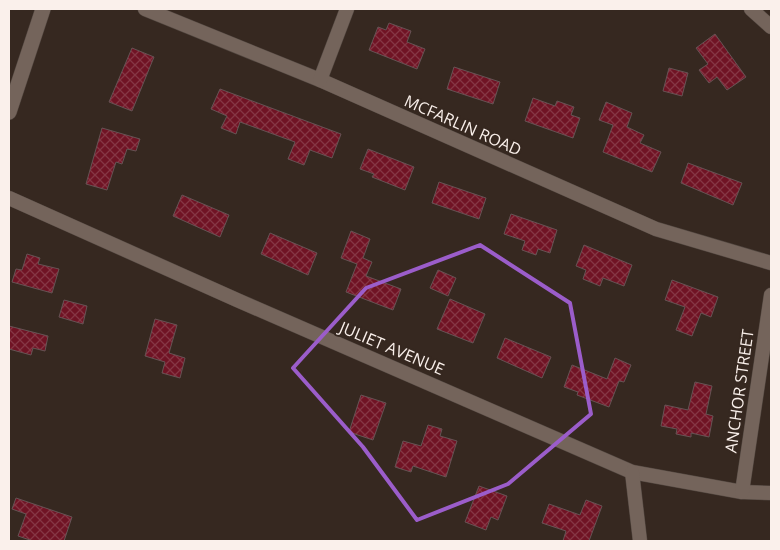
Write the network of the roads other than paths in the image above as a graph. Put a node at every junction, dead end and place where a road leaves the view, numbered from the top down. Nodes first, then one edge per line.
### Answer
1 (43, 9) edge
2 (145, 9) edge
3 (347, 9) edge
4 (751, 9) edge
5 (771, 27) edge
6 (320, 80) junction
7 (9, 112) edge
8 (9, 198) edge
9 (771, 263) edge
10 (771, 295) edge
11 (632, 472) junction
12 (742, 492) junction
13 (771, 493) edge
14 (640, 541) edge

1 - 7 street
2 - 6 street, MCFARLIN ROAD
3 - 6 street
4 - 5 street
6 - 9 street, MCFARLIN ROAD
8 - 11 street, JULIET AVENUE
10 - 12 street, ANCHOR STREET
11 - 12 street, JULIET AVENUE
11 - 14 street
12 - 13 street, JULIET AVENUE

